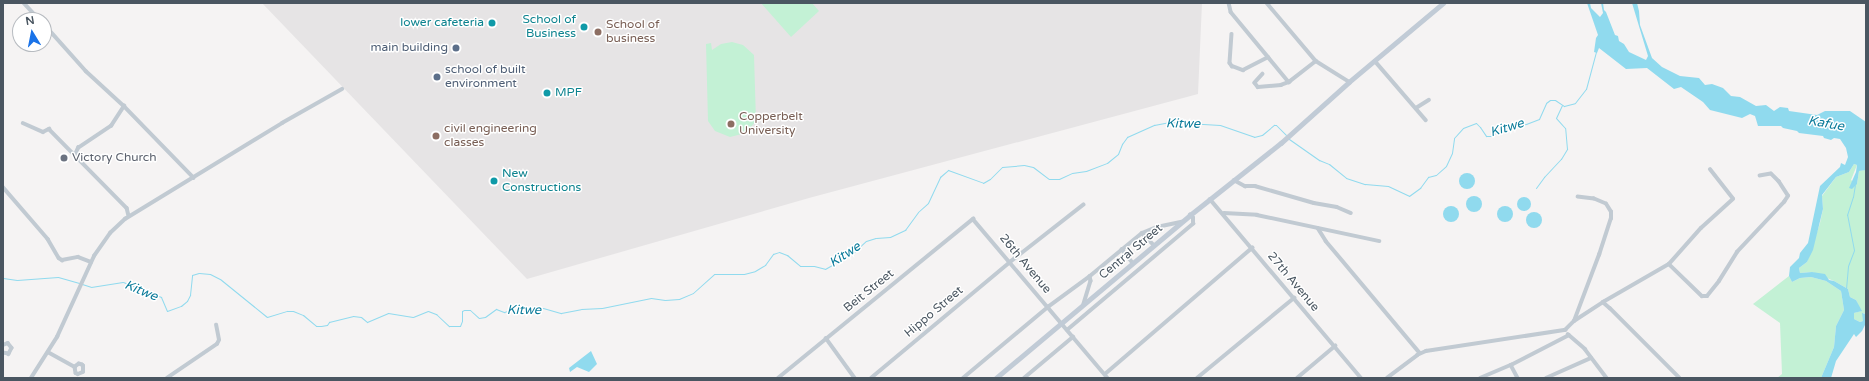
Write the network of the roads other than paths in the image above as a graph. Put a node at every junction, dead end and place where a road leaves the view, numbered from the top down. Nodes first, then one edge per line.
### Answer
1 (24, 3) edge
2 (1229, 3) edge
3 (1267, 3) edge
4 (1443, 3) edge
5 (32, 12) edge
6 (52, 33) edge
7 (1232, 34) dead end
8 (1268, 58) junction
9 (1316, 61) junction
10 (1375, 61) junction
11 (1263, 74) dead end
12 (1289, 82) junction
13 (1349, 82) junction
14 (342, 89) dead end
15 (1429, 100) dead end
16 (124, 106) junction
17 (1416, 108) junction
18 (1426, 120) dead end
19 (23, 123) dead end
20 (75, 155) junction
21 (1710, 170) dead end
22 (1760, 176) dead end
23 (194, 178) junction
24 (1234, 180) junction
25 (3, 187) edge
26 (1578, 197) dead end
27 (1210, 199) junction
28 (1083, 205) dead end
29 (1224, 213) junction
30 (1351, 213) dead end
31 (1190, 215) junction
32 (129, 216) junction
33 (973, 219) joint
34 (1182, 222) junction
35 (1318, 228) junction
36 (1142, 233) junction
37 (1379, 241) dead end
38 (1154, 245) junction
39 (1252, 248) junction
40 (1122, 249) junction
41 (91, 262) junction
42 (1010, 262) junction
43 (1133, 264) junction
44 (1669, 264) junction
45 (1090, 276) junction
46 (1294, 298) junction
47 (1603, 302) junction
48 (1084, 304) junction
49 (1048, 307) junction
50 (1574, 321) junction
51 (1061, 323) junction
52 (216, 325) dead end
53 (1068, 330) junction
54 (1565, 330) junction
55 (1569, 335) junction
56 (1073, 337) junction
57 (826, 338) junction
58 (3, 345) edge
59 (1335, 346) junction
60 (48, 352) junction
61 (3, 353) edge
62 (1420, 353) junction
63 (1591, 358) junction
64 (1511, 365) junction
65 (75, 367) dead end
66 (1105, 374) junction
67 (1679, 377) dead end
68 (31, 378) edge
69 (167, 378) edge
70 (778, 378) edge
71 (855, 378) edge
72 (871, 378) edge
73 (963, 378) edge
74 (996, 378) edge
75 (1024, 378) edge
76 (1108, 378) edge
77 (1197, 378) edge
78 (1297, 378) edge
79 (1361, 378) edge
80 (1387, 378) edge
81 (1480, 378) edge
82 (1518, 378) edge
83 (1546, 378) edge
84 (1607, 378) edge

1 - 5 street
2 - 8 street
3 - 9 street
4 - 10 street, Central Street
6 - 16 street
7 - 8 street
8 - 12 street
9 - 12 street
9 - 13 street
10 - 13 street, Central Street
10 - 17 street
11 - 12 street
13 - 24 street, Central Street
14 - 23 street
15 - 17 street
16 - 20 street
16 - 23 street
17 - 18 street
19 - 20 street
20 - 32 street
21 - 44 street
22 - 44 street
23 - 32 street
24 - 27 street, Central Street
24 - 30 street
25 - 41 street
26 - 50 street
27 - 29 street, 27th Avenue
27 - 31 street, Central Street
28 - 42 street, Hippo Street
29 - 35 street
29 - 39 street, 27th Avenue
31 - 34 street, Central Street
31 - 53 street
32 - 41 street
33 - 42 street, 26th Avenue
33 - 57 street, Beit Street
34 - 36 street
34 - 38 street, Central Street
35 - 37 street
35 - 62 street
36 - 38 street
36 - 40 street
38 - 43 street, Central Street
39 - 46 street, 27th Avenue
39 - 66 street
40 - 43 street
40 - 45 street
41 - 60 street
42 - 49 street, 26th Avenue
42 - 72 street, Hippo Street
43 - 48 street, Central Street
44 - 47 street
45 - 48 street
45 - 49 street
46 - 59 street, 27th Avenue
46 - 77 street
47 - 50 street
47 - 67 street
48 - 51 street, Central Street
49 - 51 street, 26th Avenue
49 - 73 street
50 - 54 street
51 - 53 street, 26th Avenue
51 - 74 street, Central Street
52 - 69 street
53 - 56 street, 26th Avenue
54 - 55 street
54 - 62 street
55 - 63 street
55 - 64 street
56 - 66 street, 26th Avenue
56 - 75 street
57 - 70 street, Beit Street
57 - 71 street
58 - 61 street
59 - 78 street
59 - 79 street, 27th Avenue
60 - 65 street
60 - 68 street
62 - 80 street
63 - 83 street
63 - 84 street
64 - 81 street
64 - 82 street
66 - 76 street, 26th Avenue

